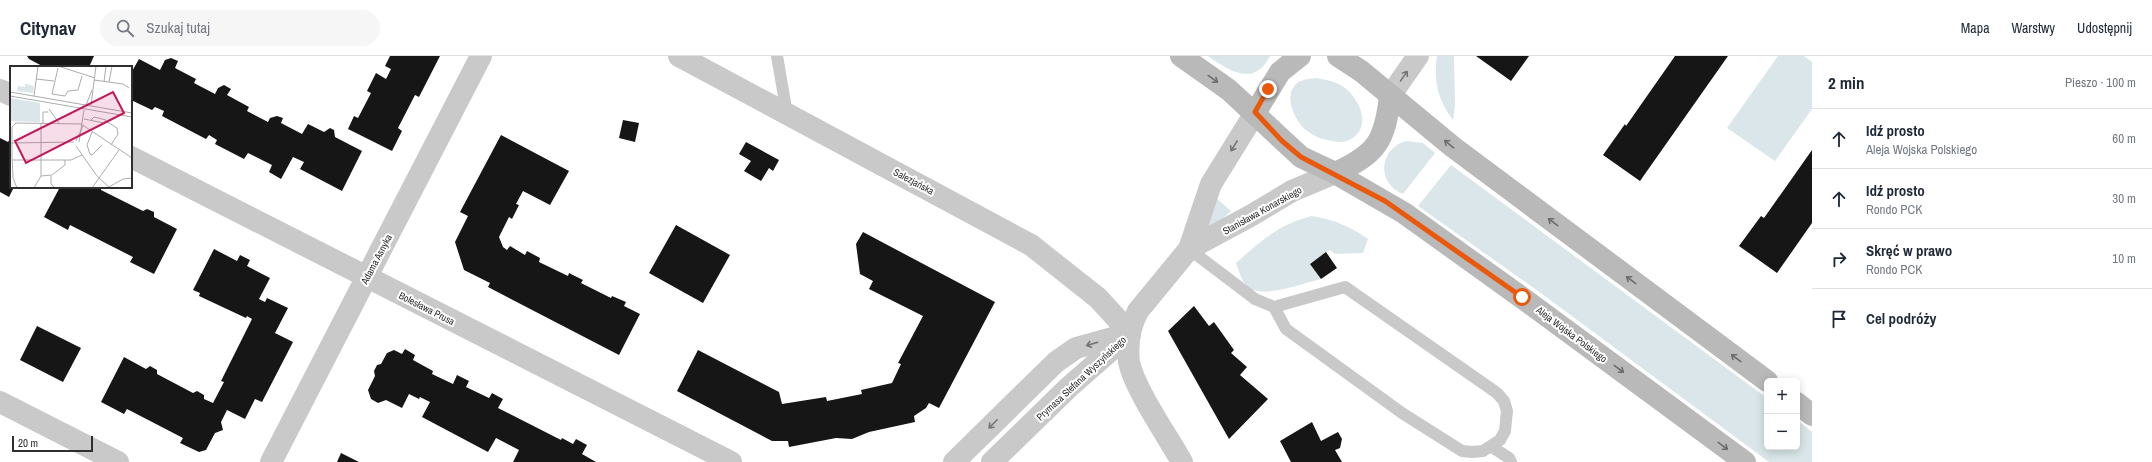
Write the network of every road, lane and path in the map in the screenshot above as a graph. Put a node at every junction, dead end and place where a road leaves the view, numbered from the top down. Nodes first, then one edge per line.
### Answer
1 (481, 56) edge
2 (678, 56) edge
3 (777, 56) edge
4 (1181, 56) edge
5 (1300, 56) edge
6 (1338, 56) edge
7 (1418, 56) edge
8 (0, 90) edge
9 (10, 95) edge
10 (1390, 96) junction
11 (1255, 112) junction
12 (787, 114) junction
13 (132, 158) edge
14 (1335, 173) junction
15 (1189, 249) junction
16 (366, 277) junction
17 (1274, 307) junction
18 (1130, 333) junction
19 (1764, 379) edge
20 (0, 402) edge
21 (1800, 405) edge
22 (1812, 415) edge
23 (1492, 447) junction
24 (728, 461) edge
25 (118, 462) edge
26 (271, 462) edge
27 (954, 462) edge
28 (992, 462) edge
29 (1182, 462) edge
30 (1511, 462) edge
31 (1745, 462) edge

1 - 16 street, Adama Asnyka
2 - 12 street, Salezjańska
3 - 12 lane
4 -> 11 main road
5 - 11 main road
6 - 10 main road
10 -> 7 street
8 - 9 street
10 - 14 main road
19 -> 10 main road
11 - 14 main road, Aleja Wojska Polskiego
11 -> 15 street, Stanisława Konarskiego
12 - 18 street, Salezjańska
13 - 16 street, Bolesława Prusa
14 - 15 street, Stanisława Konarskiego
14 -> 31 main road, Aleja Wojska Polskiego
15 - 17 lane
15 - 18 street, Stanisława Konarskiego
16 - 24 street, Bolesława Prusa
16 - 26 street, Adama Asnyka
17 - 23 lane
17 - 23 lane
18 -> 27 street, Prymasa Stefana Wyszyńskiego
18 - 28 street, Prymasa Stefana Wyszyńskiego
18 - 29 street, Stanisława Konarskiego
20 - 25 street
21 - 22 main road
23 - 30 lane

